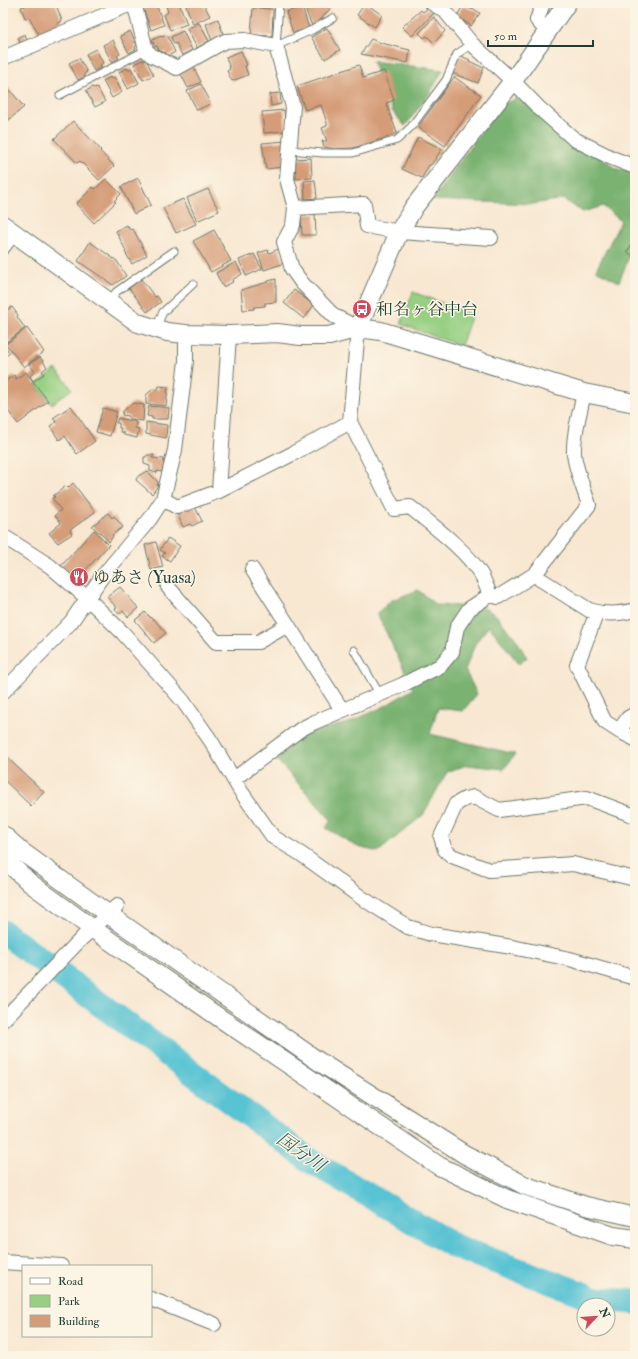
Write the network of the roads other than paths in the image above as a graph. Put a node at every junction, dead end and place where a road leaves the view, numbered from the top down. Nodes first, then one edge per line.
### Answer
1 (134, 3) edge
2 (279, 3) edge
3 (432, 3) edge
4 (543, 3) edge
5 (567, 3) edge
6 (447, 7) edge
7 (333, 18) dead end
8 (548, 32) junction
9 (472, 44) junction
10 (276, 46) junction
11 (146, 50) junction
12 (3, 58) edge
13 (513, 81) junction
14 (60, 95) dead end
15 (290, 150) junction
16 (635, 167) edge
17 (295, 208) junction
18 (8, 229) edge
19 (399, 232) junction
20 (491, 238) dead end
21 (3, 247) edge
22 (174, 251) dead end
23 (193, 284) dead end
24 (109, 302) junction
25 (358, 328) junction
26 (156, 329) junction
27 (186, 334) junction
28 (229, 335) junction
29 (584, 393) junction
30 (635, 403) edge
31 (350, 422) junction
32 (219, 491) junction
33 (163, 499) junction
34 (3, 536) edge
35 (252, 569) dead end
36 (535, 574) junction
37 (168, 587) dead end
38 (490, 595) junction
39 (87, 598) junction
40 (635, 610) edge
41 (597, 612) junction
42 (288, 625) junction
43 (354, 650) dead end
44 (3, 692) edge
45 (380, 694) junction
46 (342, 710) junction
47 (635, 714) edge
48 (619, 731) junction
49 (635, 739) edge
50 (234, 780) junction
51 (635, 816) edge
52 (3, 834) edge
53 (3, 858) edge
54 (635, 880) edge
55 (112, 910) junction
56 (93, 929) junction
57 (635, 978) edge
58 (3, 1020) edge
59 (635, 1217) edge
60 (635, 1239) edge
61 (3, 1262) edge
62 (46, 1265) edge
63 (152, 1299) edge
64 (214, 1324) dead end

1 - 11 street
1 - 12 street
2 - 10 lane
3 - 6 street
4 - 8 street
5 - 8 street
6 - 9 street
7 - 10 lane
8 - 13 street
9 - 13 street
9 - 15 lane
10 - 11 street
10 - 15 street
11 - 14 lane
13 - 16 street
13 - 19 street
15 - 17 street
17 - 19 street
17 - 25 street
18 - 21 street
18 - 24 street
19 - 20 street
19 - 25 street
22 - 24 lane
23 - 26 lane
24 - 26 street
25 - 28 street
25 - 29 street
25 - 31 street
26 - 27 street
27 - 28 street
27 - 33 street
28 - 32 street
29 - 30 street
29 - 36 street
31 - 32 street
31 - 38 street
32 - 33 street
33 - 39 street
34 - 39 street
35 - 42 street
36 - 38 street
36 - 41 street
37 - 42 street
38 - 45 street
39 - 44 street
39 - 50 street
40 - 41 street
41 - 48 street
42 - 46 street
43 - 45 lane
45 - 46 street
46 - 50 street
47 - 48 street
48 - 49 street
50 - 57 street
51 - 54 street
52 - 55 street
53 - 56 street
55 - 56 street
55 - 59 street
56 - 58 street
56 - 60 street
61 - 62 street
63 - 64 street

